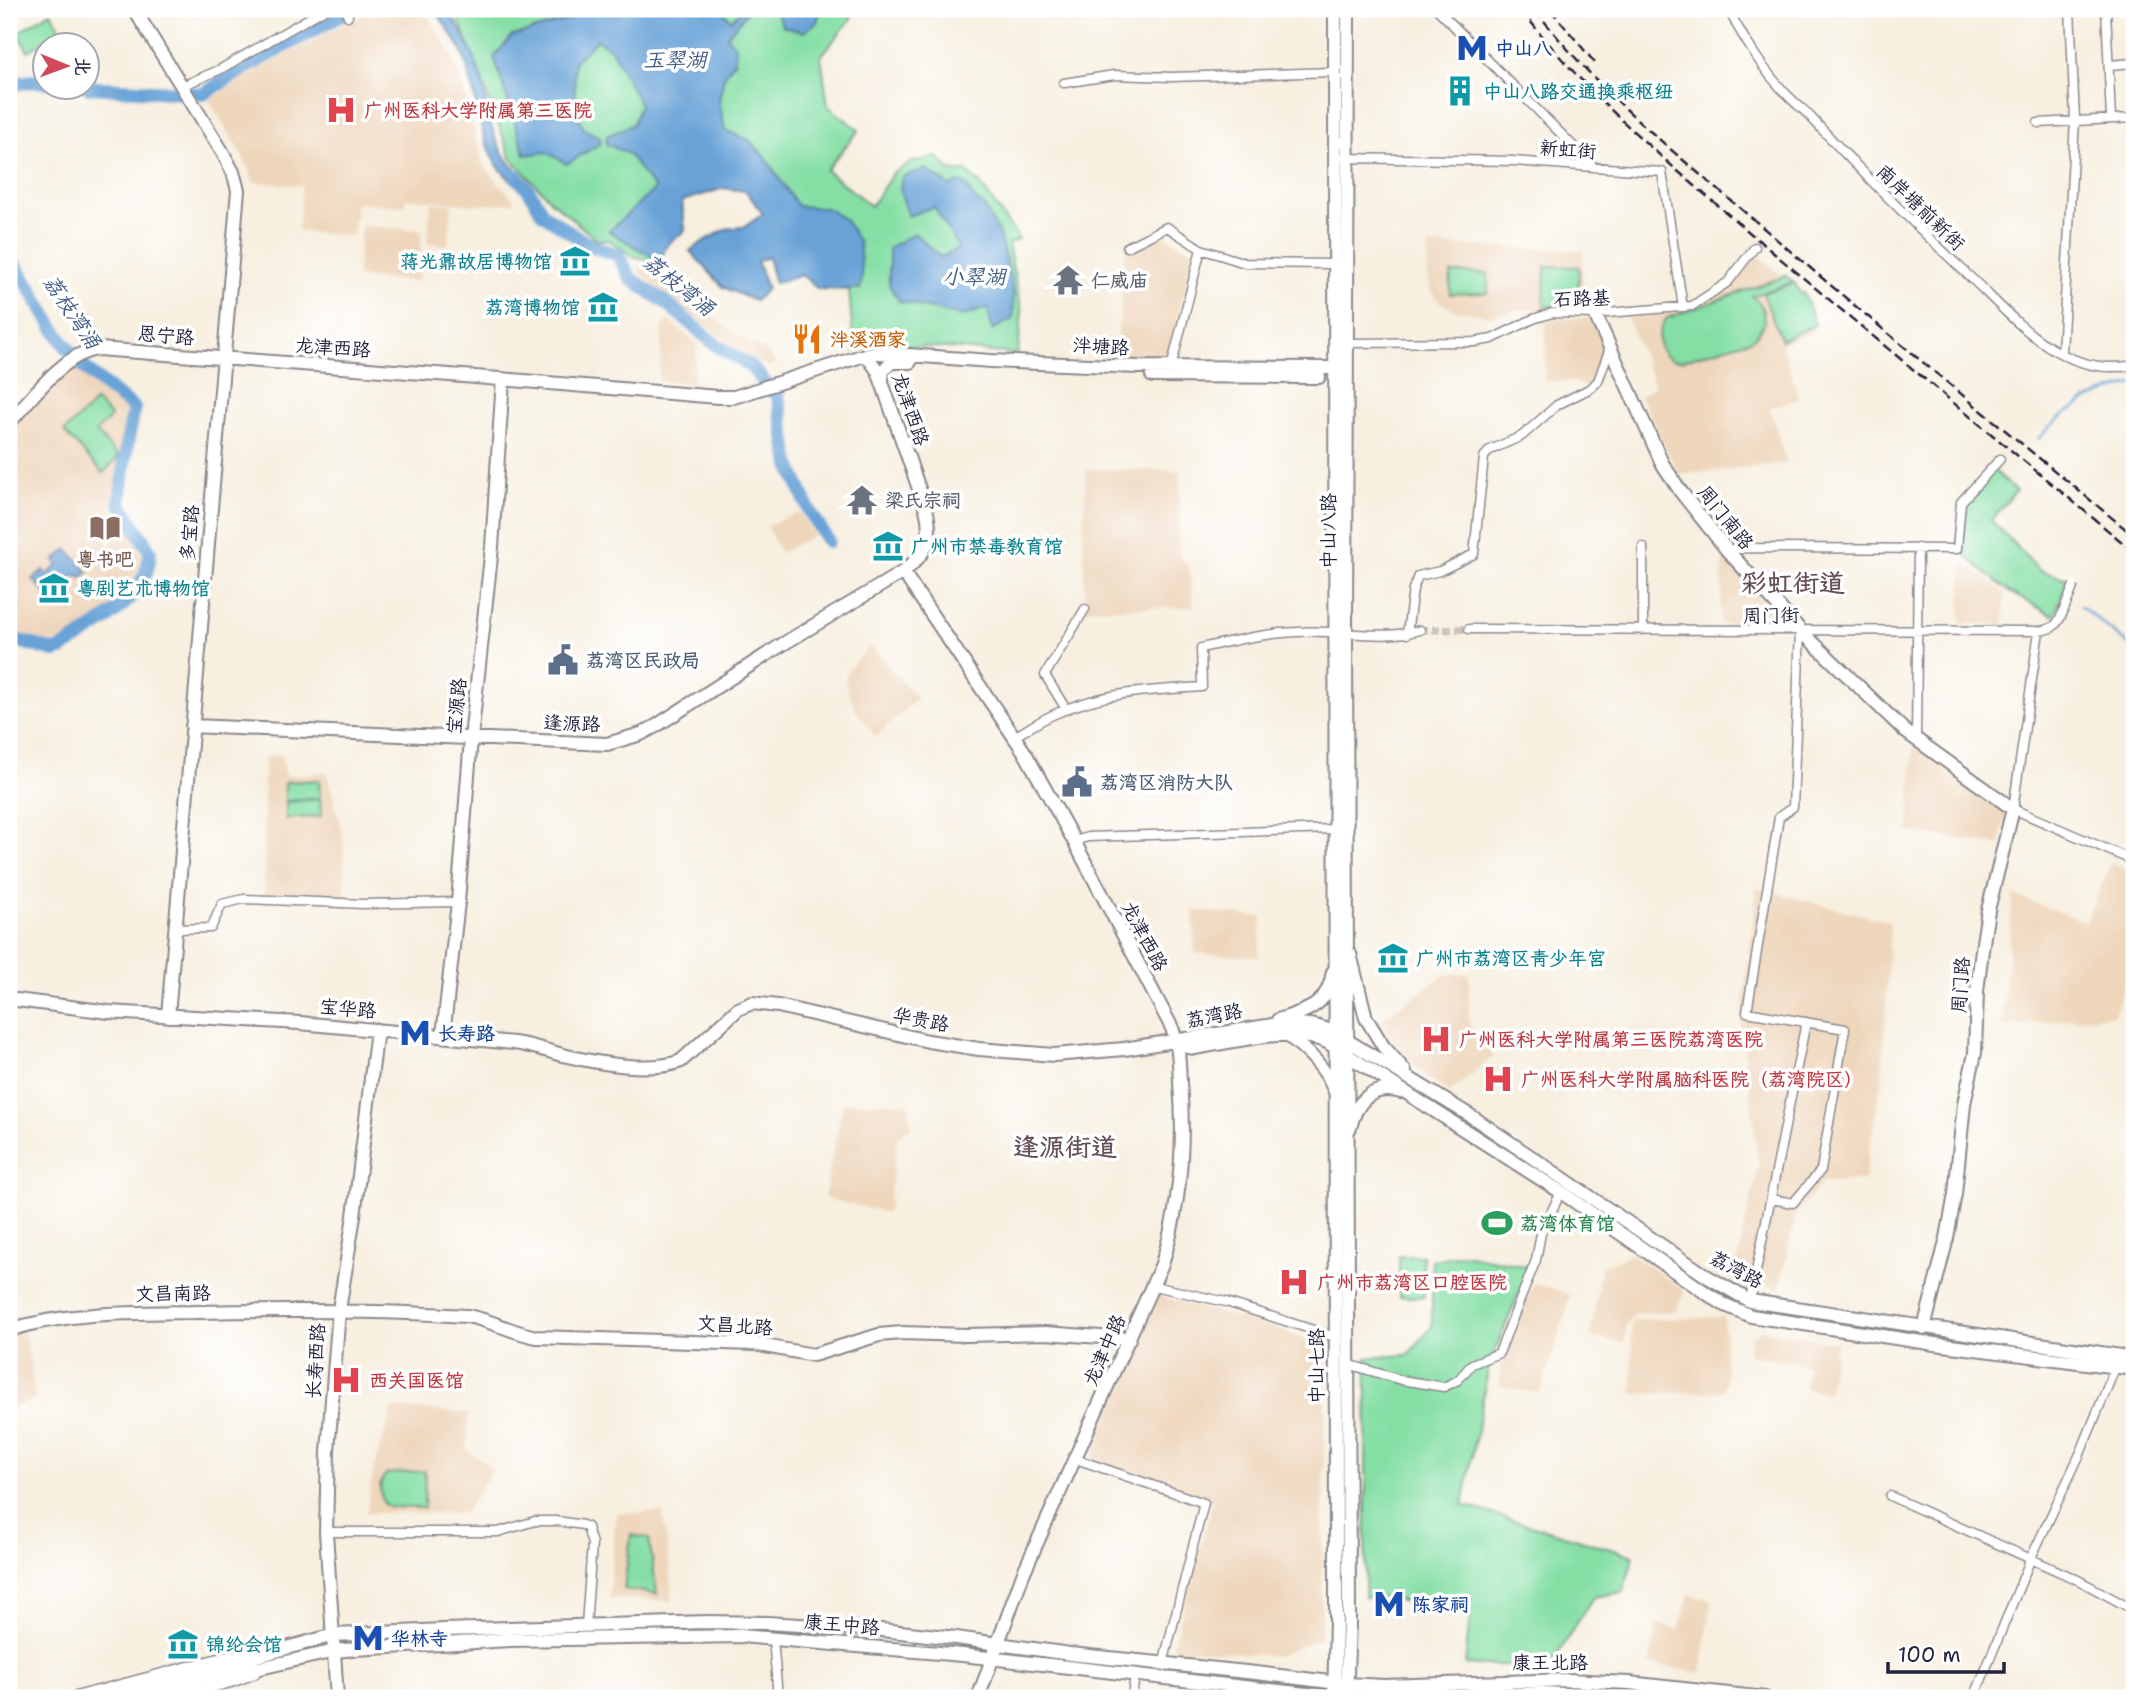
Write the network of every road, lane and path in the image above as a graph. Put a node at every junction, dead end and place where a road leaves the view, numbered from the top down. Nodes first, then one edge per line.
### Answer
1 (134, 9) edge
2 (325, 9) edge
3 (1335, 9) edge
4 (1348, 9) edge
5 (1437, 9) edge
6 (1728, 9) edge
7 (2070, 9) edge
8 (2106, 9) edge
9 (2134, 63) edge
10 (2109, 65) junction
11 (1335, 72) junction
12 (1064, 83) dead end
13 (181, 86) junction
14 (2134, 118) edge
15 (2111, 119) junction
16 (2075, 120) junction
17 (2038, 123) dead end
18 (1341, 158) junction
19 (1594, 167) junction
20 (1126, 247) dead end
21 (1755, 247) dead end
22 (1201, 249) junction
23 (1335, 264) junction
24 (1683, 307) junction
25 (1595, 314) junction
26 (1349, 343) junction
27 (1611, 348) junction
28 (2062, 353) junction
29 (864, 358) junction
30 (224, 359) junction
31 (897, 361) junction
32 (2134, 365) edge
33 (1171, 368) junction
34 (1339, 371) junction
35 (1306, 377) junction
36 (503, 379) junction
37 (882, 384) junction
38 (1335, 393) junction
39 (9, 423) edge
40 (2000, 459) dead end
41 (1643, 547) dead end
42 (1918, 548) junction
43 (1727, 550) junction
44 (903, 572) junction
45 (2074, 585) dead end
46 (1085, 609) dead end
47 (1469, 629) tunnel mouth
48 (1420, 630) tunnel mouth
49 (1643, 630) junction
50 (1800, 630) junction
51 (1917, 632) junction
52 (2039, 632) junction
53 (1341, 633) junction
54 (1408, 634) junction
55 (1066, 709) junction
56 (192, 726) junction
57 (1014, 737) junction
58 (471, 738) junction
59 (1916, 741) junction
60 (2013, 809) junction
61 (1335, 829) junction
62 (1074, 841) junction
63 (2134, 861) edge
64 (458, 902) junction
65 (175, 929) junction
66 (1348, 944) junction
67 (1335, 954) junction
68 (9, 999) edge
69 (168, 1016) junction
70 (1806, 1023) junction
71 (1251, 1028) junction
72 (377, 1030) junction
73 (1335, 1033) junction
74 (1287, 1035) junction
75 (443, 1036) junction
76 (1348, 1040) junction
77 (1177, 1041) junction
78 (1335, 1047) junction
79 (1348, 1054) junction
80 (681, 1060) joint
81 (1430, 1091) junction
82 (1335, 1093) junction
83 (1409, 1094) junction
84 (1347, 1139) junction
85 (1562, 1192) junction
86 (1771, 1199) junction
87 (1154, 1286) junction
88 (1750, 1301) junction
89 (339, 1310) junction
90 (1924, 1328) junction
91 (9, 1330) edge
92 (1335, 1336) junction
93 (1129, 1339) junction
94 (1920, 1342) junction
95 (2134, 1358) edge
96 (1348, 1364) junction
97 (2116, 1366) junction
98 (2134, 1369) edge
99 (1076, 1459) junction
100 (1890, 1496) dead end
101 (326, 1532) junction
102 (2031, 1558) junction
103 (2134, 1610) edge
104 (1342, 1623) junction
105 (586, 1625) junction
106 (334, 1636) junction
107 (773, 1638) junction
108 (996, 1644) junction
109 (335, 1651) junction
110 (264, 1653) junction
111 (992, 1659) junction
112 (1163, 1664) junction
113 (266, 1668) junction
114 (1135, 1674) junction
115 (1250, 1693) edge
116 (1340, 1693) edge
117 (68, 1698) edge
118 (104, 1698) edge
119 (137, 1698) edge
120 (174, 1698) edge
121 (337, 1698) edge
122 (778, 1698) edge
123 (978, 1698) edge
124 (1132, 1698) edge
125 (1457, 1698) edge
126 (1625, 1698) edge
127 (1641, 1698) edge
128 (1765, 1698) edge
129 (1974, 1698) edge

1 - 13 main road
2 - 13 street
3 - 11 main road, 中山八路
4 - 18 main road, 中山八路
5 - 19 street
6 - 28 street, 南岸塘前新街
7 - 16 street
8 - 10 street
9 - 10 street
10 - 15 street
11 - 12 street
11 - 18 main road, 中山八路
13 - 30 main road, 多宝路
14 - 15 street
15 - 16 street
16 - 17 street
16 - 28 street
18 - 19 street, 新虹街
18 - 23 main road, 中山八路
18 - 26 main road, 中山八路
19 - 24 street, 新虹街
20 - 22 street
21 - 24 street, 石路基
22 - 23 street
22 - 33 street
23 - 34 main road, 中山八路
24 - 25 street, 石路基
25 - 26 street, 石路基
25 - 27 main road, 周门南路
26 - 34 main road, 中山八路
27 - 43 main road, 周门南路
27 - 54 street
28 - 32 street, 南岸塘前新街
29 - 31 main road
29 - 33 main road, 泮塘路
29 - 36 main road, 龙津西路
29 - 37 main road, 龙津西路
30 - 36 main road, 龙津西路
30 - 39 main road, 恩宁路
30 - 56 main road, 多宝路
31 - 35 main road
31 - 37 main road
33 - 34 main road, 泮塘路
34 - 35 main road
34 - 38 main road, 中山八路
34 - 53 main road, 中山八路
35 - 38 main road
36 - 58 main road, 宝源路
37 - 44 main road, 龙津西路
38 - 53 main road, 中山八路
40 - 42 street
41 - 49 street
42 - 43 street
42 - 51 street
43 - 50 main road, 周门南路
44 - 57 main road, 龙津西路
44 - 58 main road, 逢源路
45 - 52 street, bridge
46 - 55 street
47 - 49 street, 周门街
48 - 54 street
49 - 50 street, 周门街
50 - 51 street, 周门街
50 - 59 main road, 周门南路
50 - 70 street
51 - 52 street, 周门街
51 - 59 street
52 - 60 street, 周门路
53 - 54 street
53 - 55 street
53 - 61 main road, 中山八路
53 - 66 main road, 中山八路
55 - 57 street
56 - 58 main road, 逢源路
56 - 65 main road, 多宝路
57 - 62 main road, 龙津西路
58 - 64 main road, 宝源路
59 - 60 main road, 周门南路
60 - 63 street
60 - 90 main road, 周门路
61 - 62 street
61 - 67 main road, 中山八路
62 - 77 main road, 龙津西路
64 - 65 street
64 - 75 main road, 宝源路
65 - 69 main road, 多宝路
66 - 76 main road, 中山八路
66 - 81 main road
67 - 71 main road
67 - 73 main road, 中山八路
68 - 69 main road, 宝华路
69 - 72 main road, 宝华路
70 - 86 street
70 - 86 street
71 - 73 main road, 荔湾路
71 - 77 main road, 荔湾路
72 - 75 main road, 宝华路
72 - 89 main road, 长寿西路
73 - 76 main road, 荔湾路
73 - 78 main road, 中山七路
74 - 77 main road, 荔湾路
74 - 78 main road, 荔湾路
74 - 82 main road
75 - 80 main road, 宝华路
76 - 79 main road, 中山八路
76 - 81 main road, 荔湾路
77 - 80 main road, 华贵路
77 - 87 main road, 龙津中路
78 - 79 main road, 荔湾路
78 - 82 main road, 中山七路
79 - 83 main road, 荔湾路
79 - 84 main road, 中山七路
81 - 88 main road, 荔湾路
82 - 92 main road, 中山七路
83 - 84 main road
83 - 85 main road, 荔湾路
84 - 96 main road, 中山七路
85 - 94 main road, 荔湾路
85 - 96 street
86 - 88 street
87 - 92 street
87 - 93 main road, 龙津中路
88 - 90 main road, 荔湾路
89 - 91 main road, 文昌南路
89 - 93 main road, 文昌北路
89 - 101 main road, 长寿西路
90 - 94 street, 周门路
90 - 95 main road, 荔湾路
92 - 104 main road, 中山七路
93 - 99 main road, 龙津中路
94 - 97 main road, 荔湾路
96 - 104 main road, 中山七路
97 - 98 main road, 荔湾路
97 - 102 street
99 - 108 main road, 龙津中路
99 - 112 street
100 - 102 street
101 - 105 street
101 - 106 main road, 长寿西路
102 - 103 street
102 - 129 street
104 - 116 main road, 中山七路
105 - 106 main road, 康王中路
105 - 108 main road, 康王中路
106 - 109 main road, 长寿西路
106 - 110 main road, 康王中路
107 - 109 main road, 康王中路
107 - 111 main road, 康王中路
107 - 122 street
108 - 111 main road, 龙津中路
108 - 112 main road, 康王中路
109 - 113 main road, 康王中路
109 - 121 main road, 长寿西路
110 - 117 street
110 - 118 main road, 康王中路
111 - 114 main road, 康王中路
111 - 123 main road, 龙津中路
112 - 116 main road, 康王中路
113 - 119 main road, 康王中路
113 - 120 street
114 - 115 main road, 康王中路
114 - 124 street
115 - 116 main road, 康王中路
116 - 128 main road, 康王北路
125 - 126 main road, 康王北路
126 - 127 main road, 康王北路

